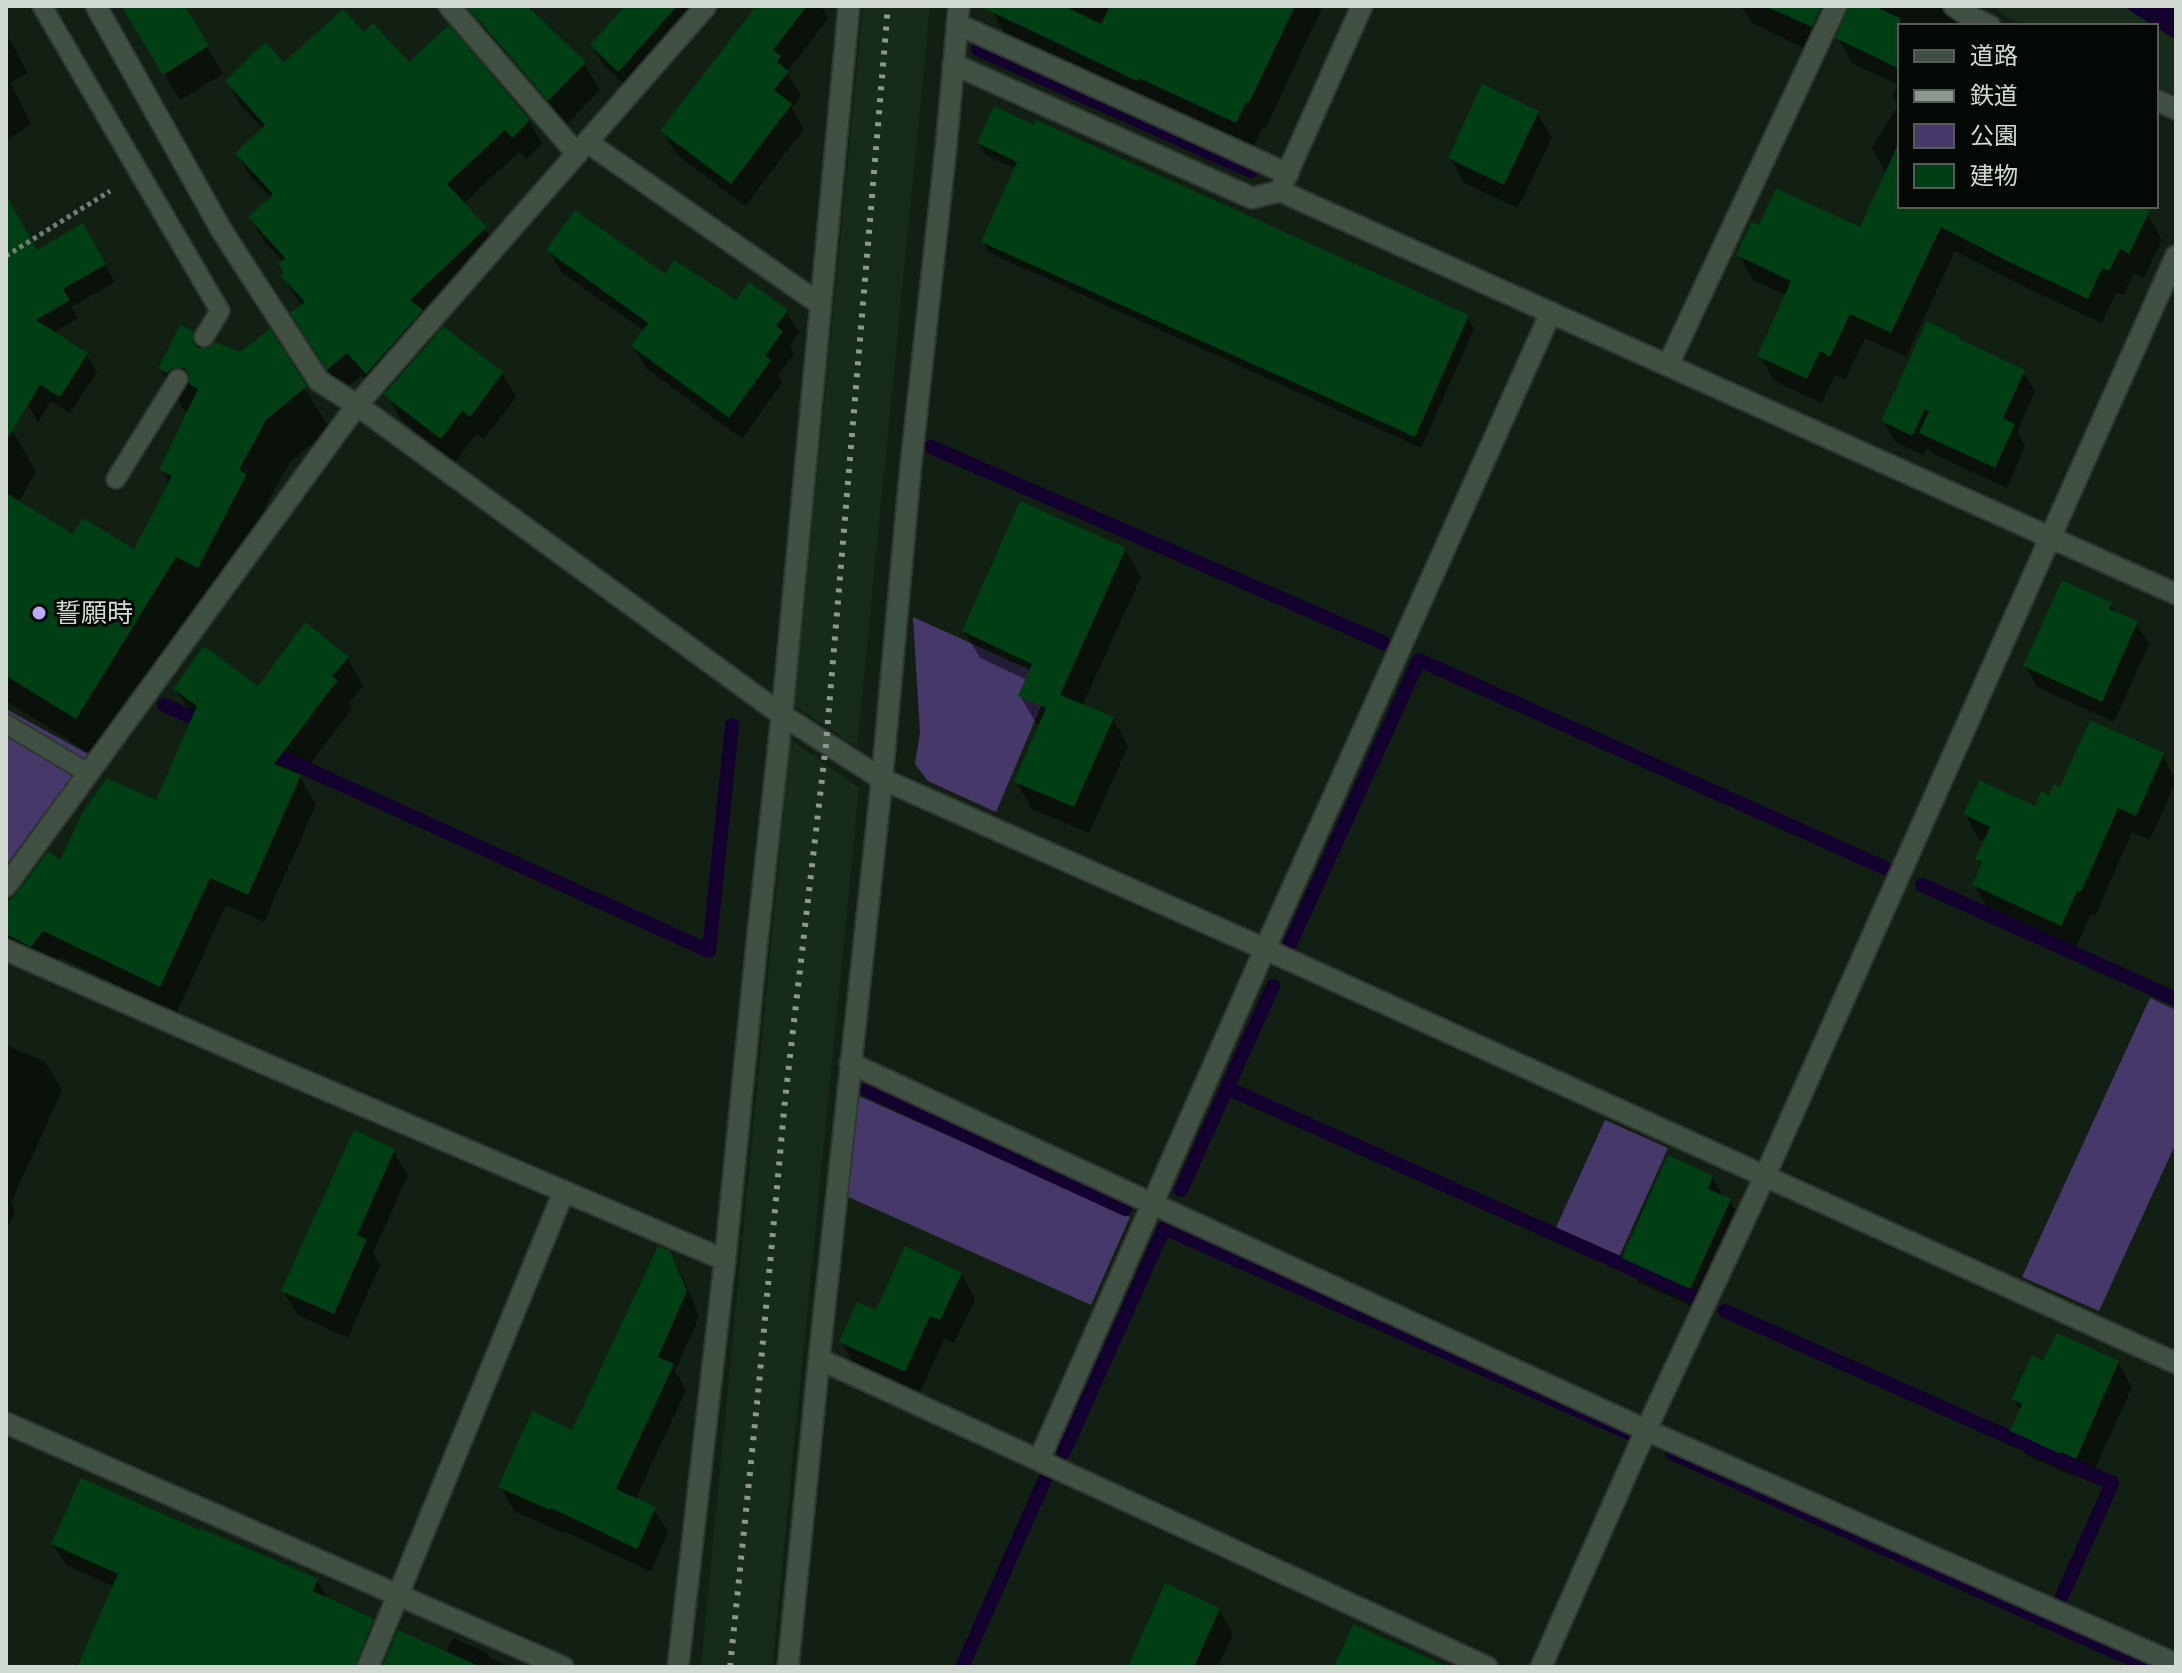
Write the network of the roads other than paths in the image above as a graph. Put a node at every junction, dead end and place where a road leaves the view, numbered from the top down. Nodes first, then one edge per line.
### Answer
1 (42, 6) edge
2 (96, 6) edge
3 (449, 6) edge
4 (706, 6) edge
5 (849, 6) edge
6 (1362, 6) edge
7 (1836, 6) edge
8 (1954, 6) edge
9 (958, 15) edge
10 (1986, 24) edge
11 (953, 64) junction
12 (582, 148) junction
13 (1284, 182) junction
14 (2176, 256) edge
15 (820, 304) junction
16 (1551, 312) junction
17 (204, 337) dead end
18 (1668, 365) junction
19 (178, 379) dead end
20 (357, 405) junction
21 (116, 479) dead end
22 (2050, 538) junction
23 (2176, 594) edge
24 (782, 715) junction
25 (6, 724) edge
26 (88, 773) junction
27 (882, 779) junction
28 (6, 886) edge
29 (1265, 949) junction
30 (6, 950) edge
31 (850, 1063) junction
32 (1765, 1176) junction
33 (564, 1191) junction
34 (1153, 1204) junction
35 (725, 1260) junction
36 (819, 1359) junction
37 (2176, 1363) edge
38 (6, 1423) edge
39 (1646, 1430) junction
40 (1039, 1460) junction
41 (398, 1595) junction
42 (2176, 1664) edge
43 (368, 1667) edge
44 (563, 1667) edge
45 (678, 1667) edge
46 (788, 1667) edge
47 (1487, 1667) edge
48 (1541, 1667) edge

1 - 17 lane
2 - 20 street
3 - 12 street
4 - 12 street
5 - 15 street
6 - 13 street
7 - 18 street
8 - 10 street
9 - 11 street
9 - 13 street
11 - 13 street
11 - 27 street
12 - 15 street
12 - 20 street
13 - 16 street
14 - 22 street
15 - 24 street
16 - 18 street
16 - 29 street
18 - 22 street
19 - 21 lane
20 - 24 street
20 - 26 street
22 - 23 street
22 - 32 street
24 - 27 street
24 - 35 street
25 - 26 lane
26 - 28 street
27 - 29 street
27 - 31 street
29 - 32 street
29 - 34 street
30 - 33 street
31 - 34 street
31 - 36 street
32 - 37 street
32 - 39 street
33 - 35 street
33 - 41 street
34 - 39 street
34 - 40 street
35 - 45 street
36 - 40 street
36 - 46 street
38 - 41 street
39 - 42 street
39 - 48 street
40 - 47 street
41 - 43 street
41 - 44 street

